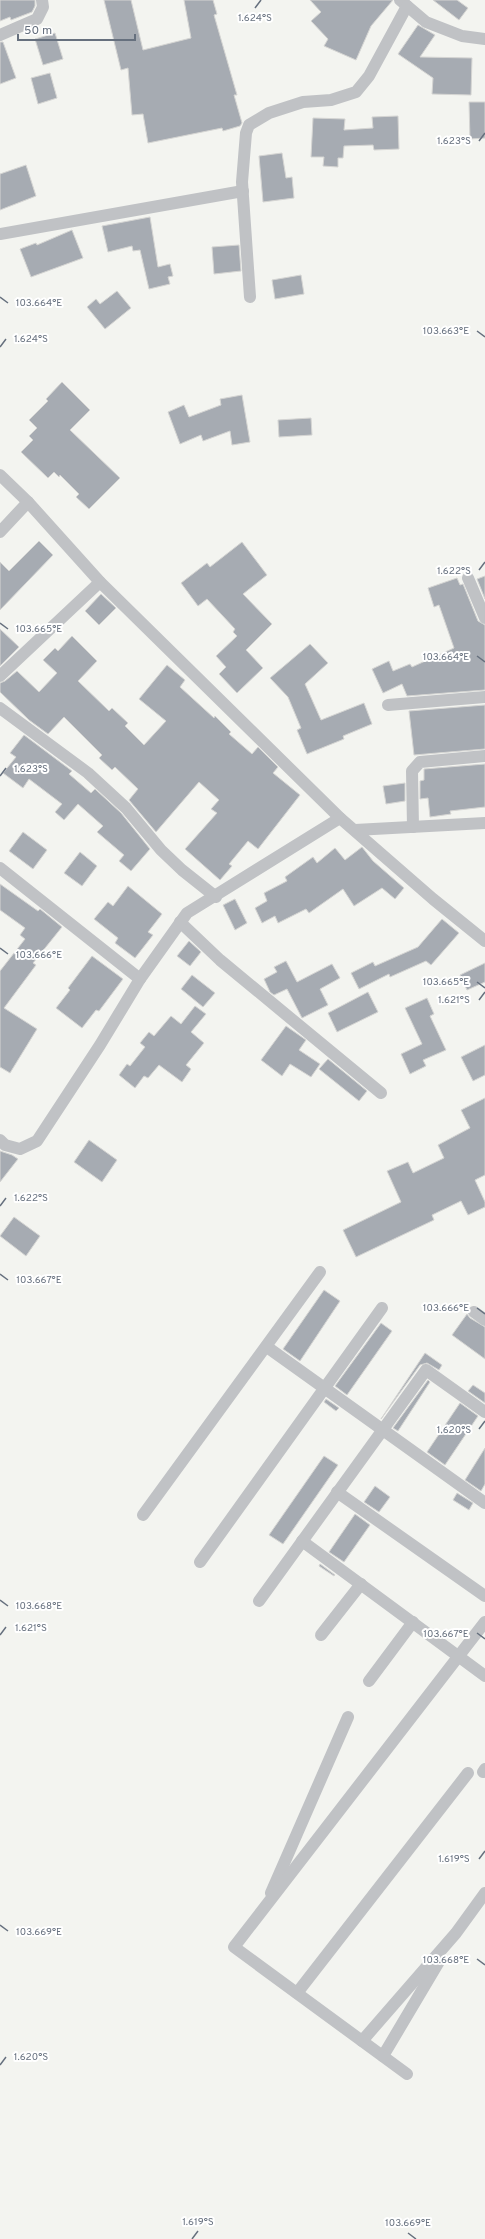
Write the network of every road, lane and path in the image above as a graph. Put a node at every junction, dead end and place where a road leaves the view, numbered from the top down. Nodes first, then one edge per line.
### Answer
1 (42, 0) edge
2 (404, 3) edge
3 (0, 35) edge
4 (485, 39) edge
5 (243, 191) junction
6 (0, 234) edge
7 (250, 298) dead end
8 (0, 475) edge
9 (28, 502) junction
10 (0, 532) edge
11 (468, 578) dead end
12 (100, 582) junction
13 (485, 618) edge
14 (0, 676) edge
15 (485, 697) edge
16 (388, 705) dead end
17 (0, 708) edge
18 (485, 756) edge
19 (340, 818) junction
20 (485, 822) edge
21 (413, 827) junction
22 (355, 830) junction
23 (0, 868) edge
24 (216, 897) junction
25 (180, 922) junction
26 (485, 941) edge
27 (140, 979) junction
28 (381, 1093) dead end
29 (0, 1140) edge
30 (320, 1272) dead end
31 (382, 1308) dead end
32 (474, 1312) dead end
33 (485, 1320) edge
34 (267, 1347) junction
35 (325, 1388) junction
36 (485, 1412) edge
37 (382, 1429) junction
38 (337, 1492) junction
39 (485, 1503) edge
40 (143, 1515) dead end
41 (302, 1541) junction
42 (200, 1562) dead end
43 (361, 1584) junction
44 (485, 1596) edge
45 (258, 1601) dead end
46 (413, 1622) junction
47 (485, 1622) edge
48 (321, 1635) dead end
49 (459, 1656) junction
50 (485, 1676) edge
51 (369, 1681) dead end
52 (348, 1717) dead end
53 (468, 1773) dead end
54 (485, 1893) edge
55 (264, 1908) junction
56 (456, 1933) junction
57 (297, 1993) junction
58 (362, 2041) junction
59 (383, 2056) junction
60 (407, 2074) dead end

1 - 3 street
2 - 4 street
2 - 5 street
5 - 6 street
5 - 7 street
8 - 9 street
9 - 10 street
9 - 12 street
11 - 13 street
12 - 14 street
12 - 19 street
15 - 16 street
17 - 24 street
18 - 21 street
19 - 22 street
19 - 24 street
20 - 21 street
21 - 22 street
22 - 26 street
23 - 27 street
24 - 25 street
25 - 27 street
25 - 28 street
27 - 29 street
30 - 34 street
31 - 35 street
32 - 33 street
34 - 35 street
34 - 40 street
35 - 37 street
35 - 42 street
36 - 37 street
37 - 38 street
37 - 39 street
38 - 41 street
38 - 44 street
41 - 43 street
41 - 45 street
43 - 46 street
43 - 48 street
46 - 49 street
46 - 51 street
47 - 49 street
49 - 50 street
49 - 55 street
52 - 55 street
53 - 57 street
54 - 56 street
55 - 57 street
56 - 58 street
56 - 59 street
57 - 58 street
58 - 59 street
59 - 60 street

